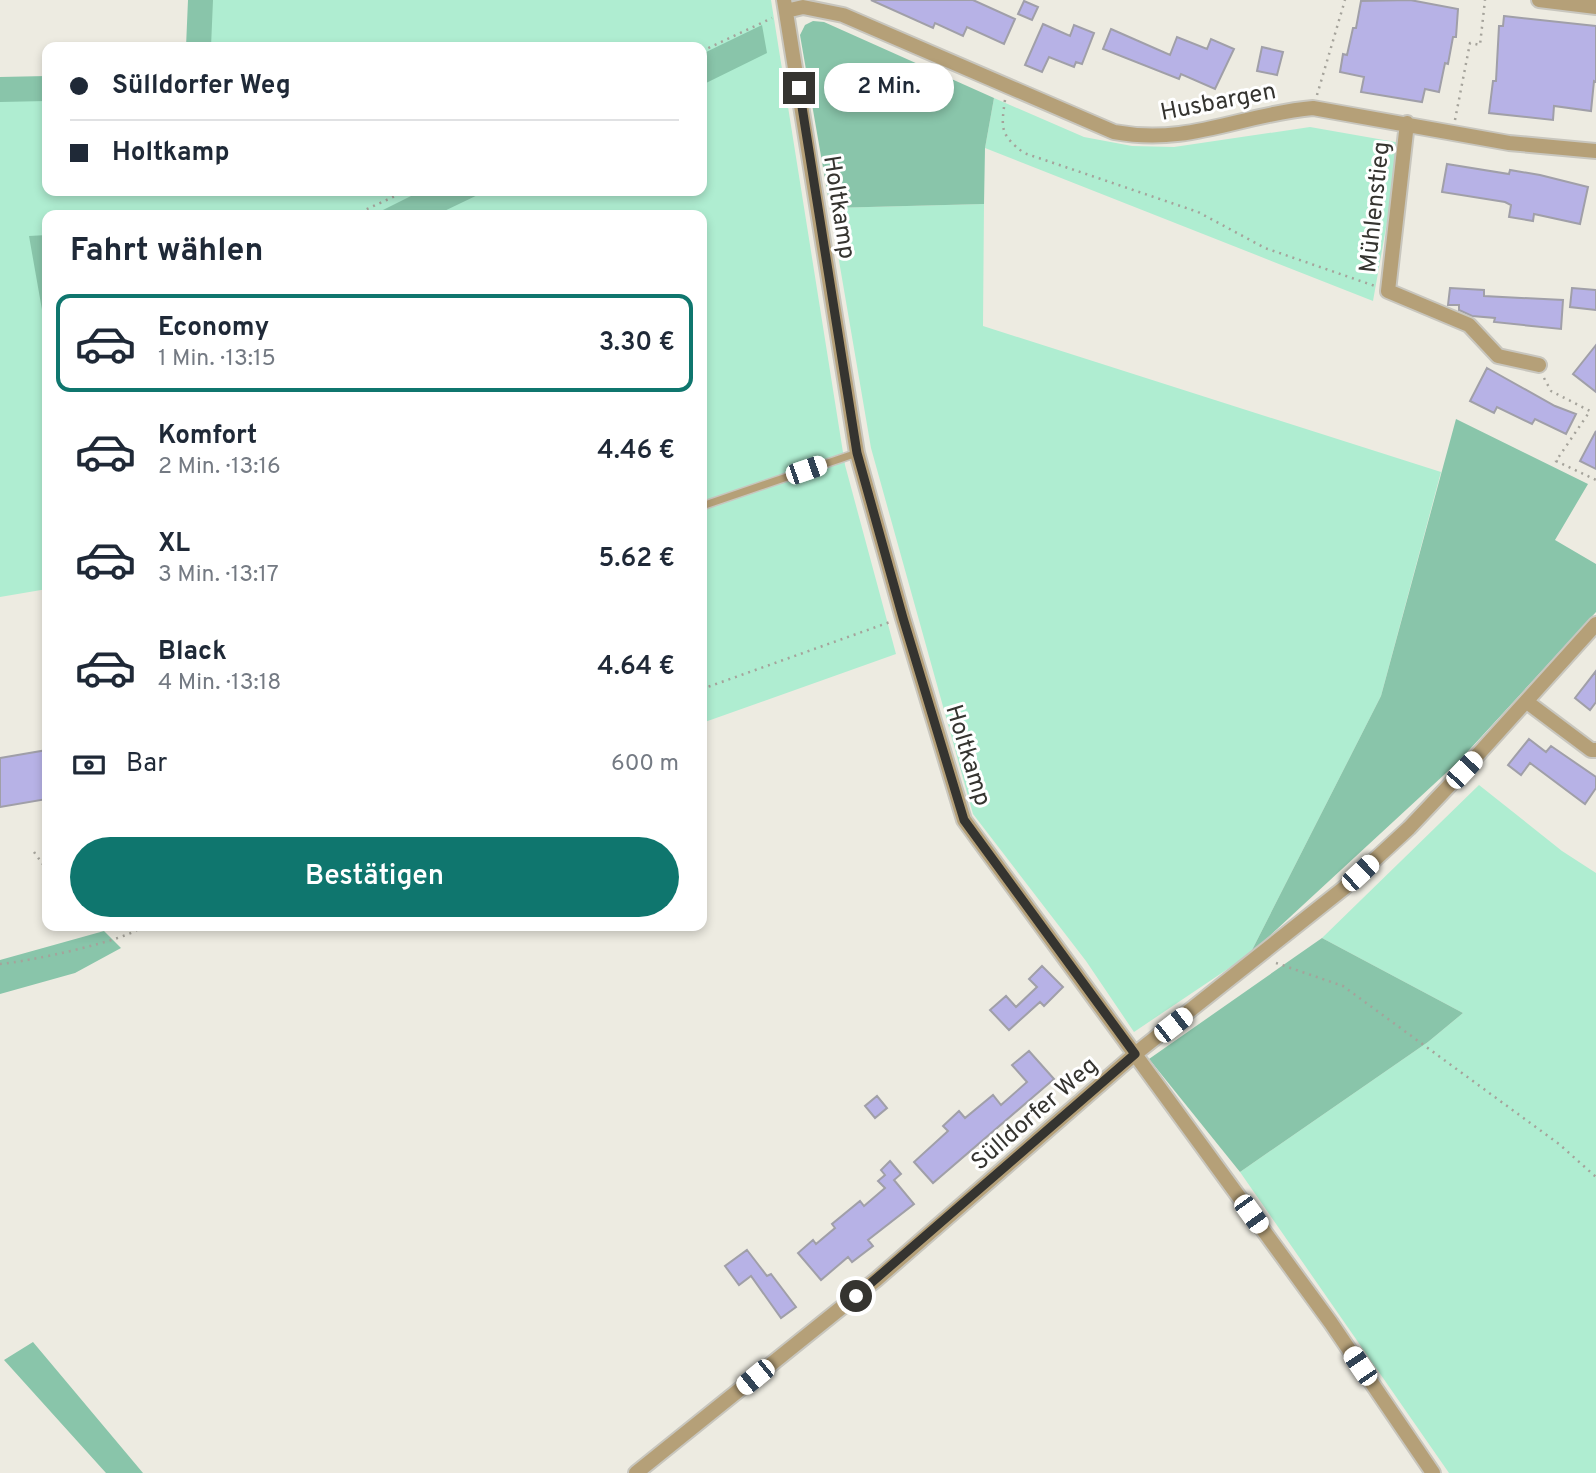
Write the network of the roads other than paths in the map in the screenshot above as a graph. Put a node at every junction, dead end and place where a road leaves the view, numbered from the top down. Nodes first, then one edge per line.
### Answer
1 (1539, 0) edge
2 (785, 5) edge
3 (1596, 7) edge
4 (1407, 123) junction
5 (1596, 151) edge
6 (1539, 365) road end
7 (857, 453) junction
8 (707, 504) edge
9 (1596, 624) edge
10 (1527, 702) junction
11 (1596, 750) edge
12 (1135, 1054) junction
13 (636, 1473) edge
14 (1433, 1473) edge

1 - 3 street
2 - 4 street, Husbargen
2 - 7 street, Holtkamp
4 - 5 street, Husbargen
4 - 6 street, Mühlenstieg
7 - 8 lane
7 - 12 street, Holtkamp
9 - 10 street, Sülldorfer Weg
10 - 11 street
10 - 12 street, Sülldorfer Weg
12 - 13 street, Sülldorfer Weg
12 - 14 street, Holtkamp

